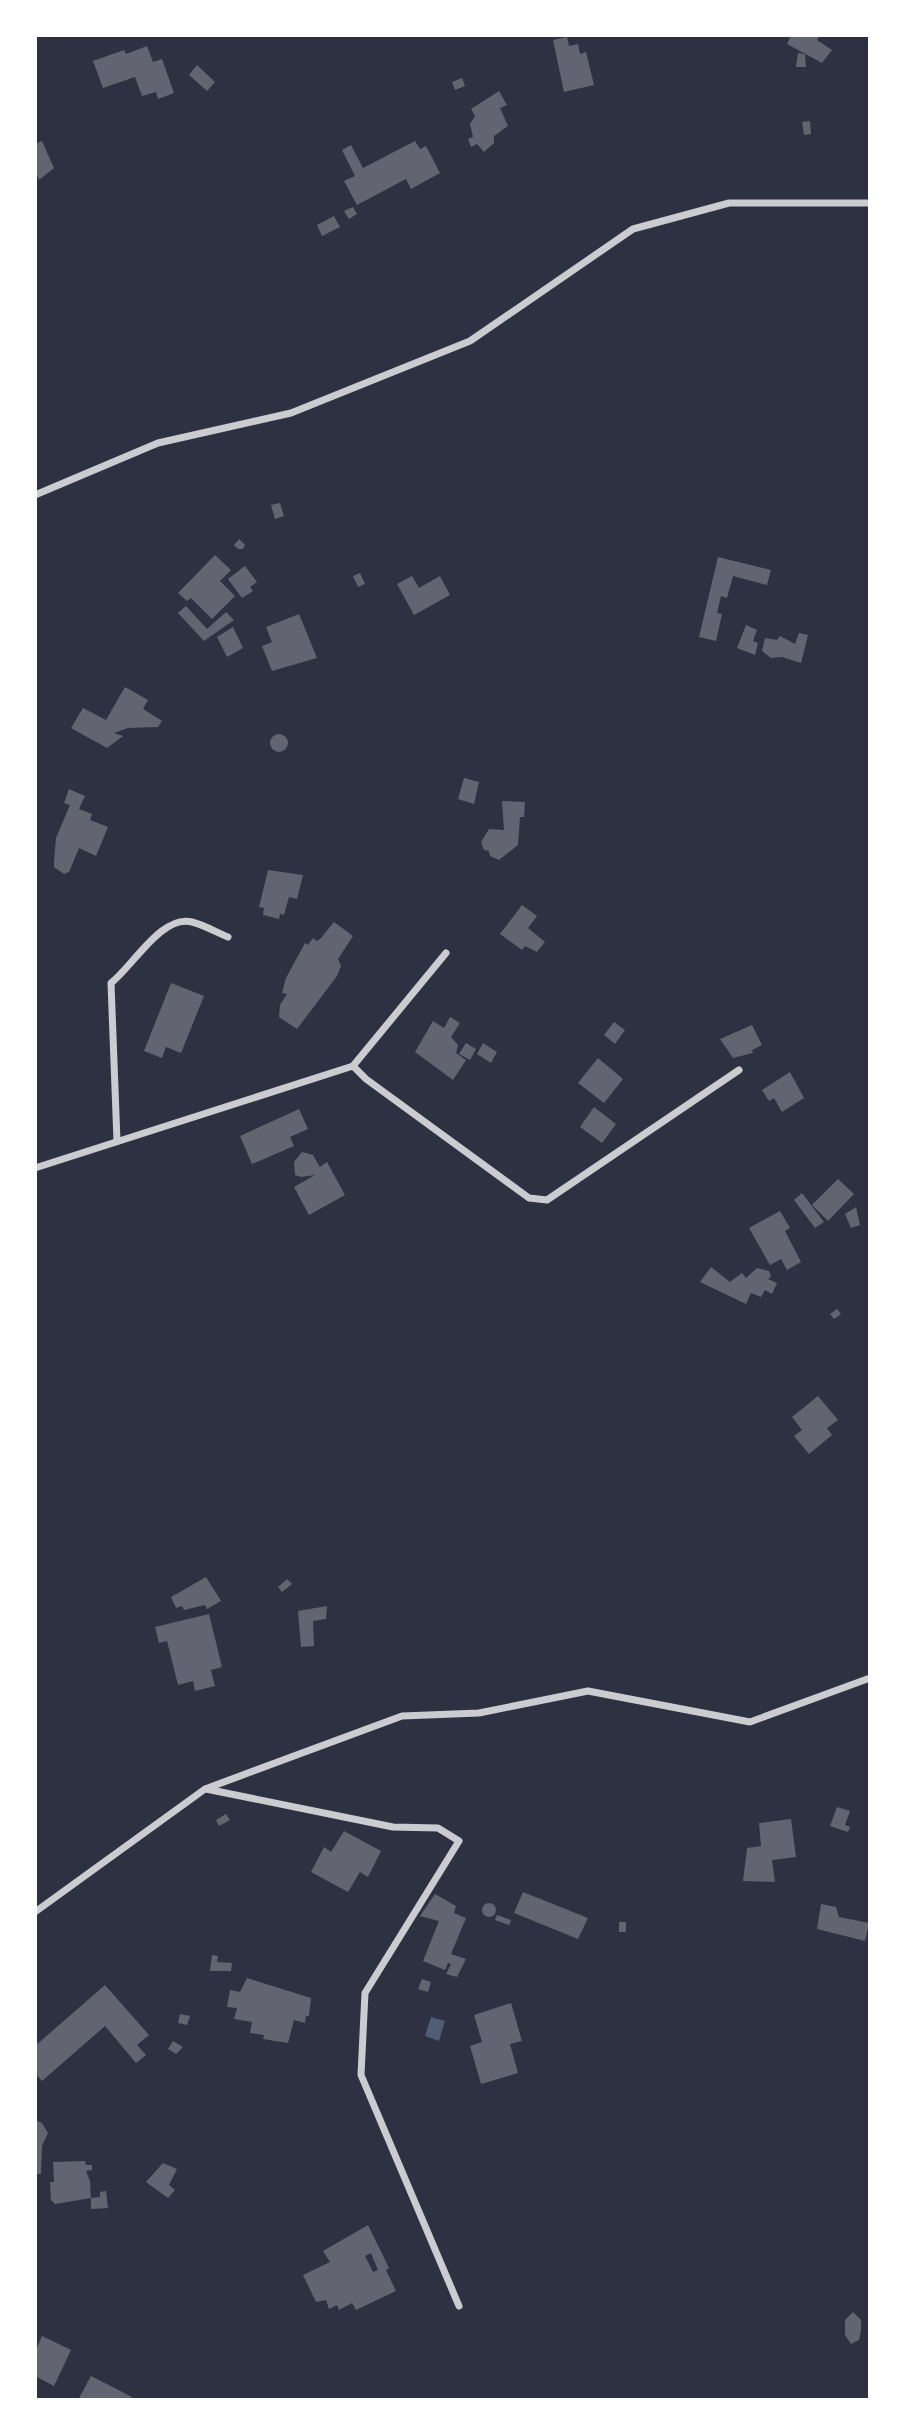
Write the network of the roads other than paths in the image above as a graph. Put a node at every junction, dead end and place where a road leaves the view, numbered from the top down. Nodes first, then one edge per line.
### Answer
1 (870, 203) edge
2 (35, 495) edge
3 (228, 937) dead end
4 (446, 953) dead end
5 (354, 1066) junction
6 (739, 1070) dead end
7 (117, 1142) junction
8 (35, 1168) edge
9 (870, 1678) edge
10 (205, 1789) junction
11 (35, 1912) edge
12 (459, 2306) dead end

1 - 2 street
3 - 7 street
4 - 5 street
5 - 6 street
5 - 7 street
7 - 8 street
9 - 10 street
10 - 11 street
10 - 12 street

